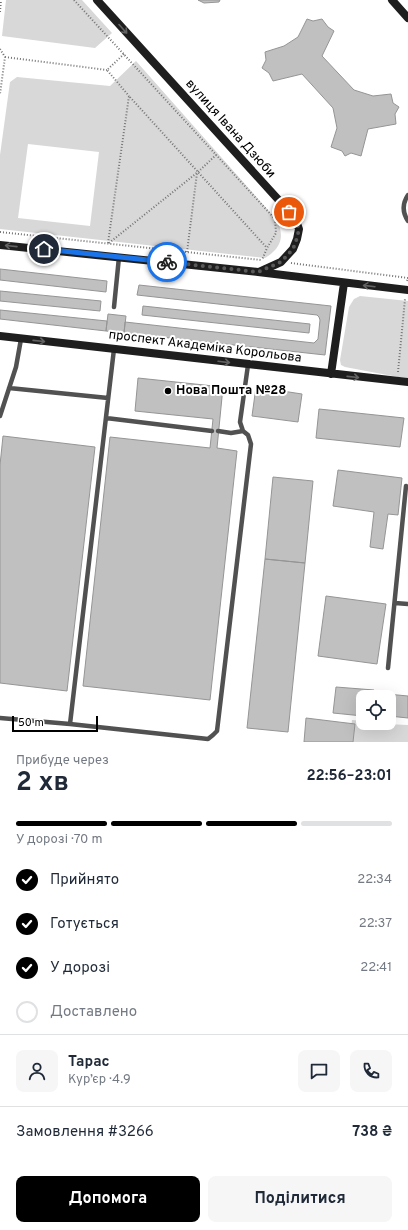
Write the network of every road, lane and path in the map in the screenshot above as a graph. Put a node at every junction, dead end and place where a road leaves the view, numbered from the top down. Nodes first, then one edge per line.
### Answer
1 (1, 0) edge
2 (74, 0) edge
3 (97, 0) edge
4 (392, 0) edge
5 (0, 12) edge
6 (408, 18) edge
7 (0, 49) edge
8 (124, 54) junction
9 (5, 57) junction
10 (107, 70) junction
11 (0, 94) edge
12 (129, 96) junction
13 (216, 155) junction
14 (198, 172) junction
15 (408, 195) edge
16 (408, 221) edge
17 (0, 245) edge
18 (267, 248) junction
19 (187, 252) dead end
20 (119, 257) junction
21 (262, 260) dead end
22 (258, 272) junction
23 (344, 283) junction
24 (408, 290) edge
25 (114, 307) dead end
26 (0, 336) edge
27 (21, 339) junction
28 (114, 349) junction
29 (248, 365) junction
30 (331, 374) junction
31 (408, 382) edge
32 (9, 388) junction
33 (108, 398) junction
34 (0, 416) edge
35 (106, 418) junction
36 (212, 431) dead end
37 (243, 431) junction
38 (218, 432) dead end
39 (406, 486) dead end
40 (395, 604) junction
41 (408, 604) edge
42 (388, 668) dead end
43 (0, 718) edge
44 (70, 724) junction

1 - 5 path
2 - 8 path
3 -> 22 main road, вулиця Івана Дзюби
4 - 6 main road
7 - 9 path
8 - 10 path
8 - 13 path
9 - 10 path
9 - 11 path
10 - 12 path
12 - 14 path
12 - 14 path
13 - 14 path
13 - 18 path
14 - 18 path
14 - 19 path
15 - 16 lane
20 -> 17 main road
18 - 21 path
20 - 22 main road
20 - 25 lane
22 - 23 main road
24 -> 23 main road
23 - 30 main road
26 - 27 main road, проспект Академіка Корольова
27 -> 28 main road, проспект Академіка Корольова
27 - 32 lane
28 -> 29 main road, проспект Академіка Корольова
28 - 33 lane
29 - 30 main road, проспект Академіка Корольова
29 - 37 lane
30 -> 31 main road, проспект Академіка Корольова
32 - 33 lane
32 - 34 lane
33 - 35 lane
35 - 36 lane
35 - 44 lane
37 - 38 lane
37 - 44 lane
39 - 40 lane
40 - 41 lane
40 - 42 lane
43 - 44 lane

